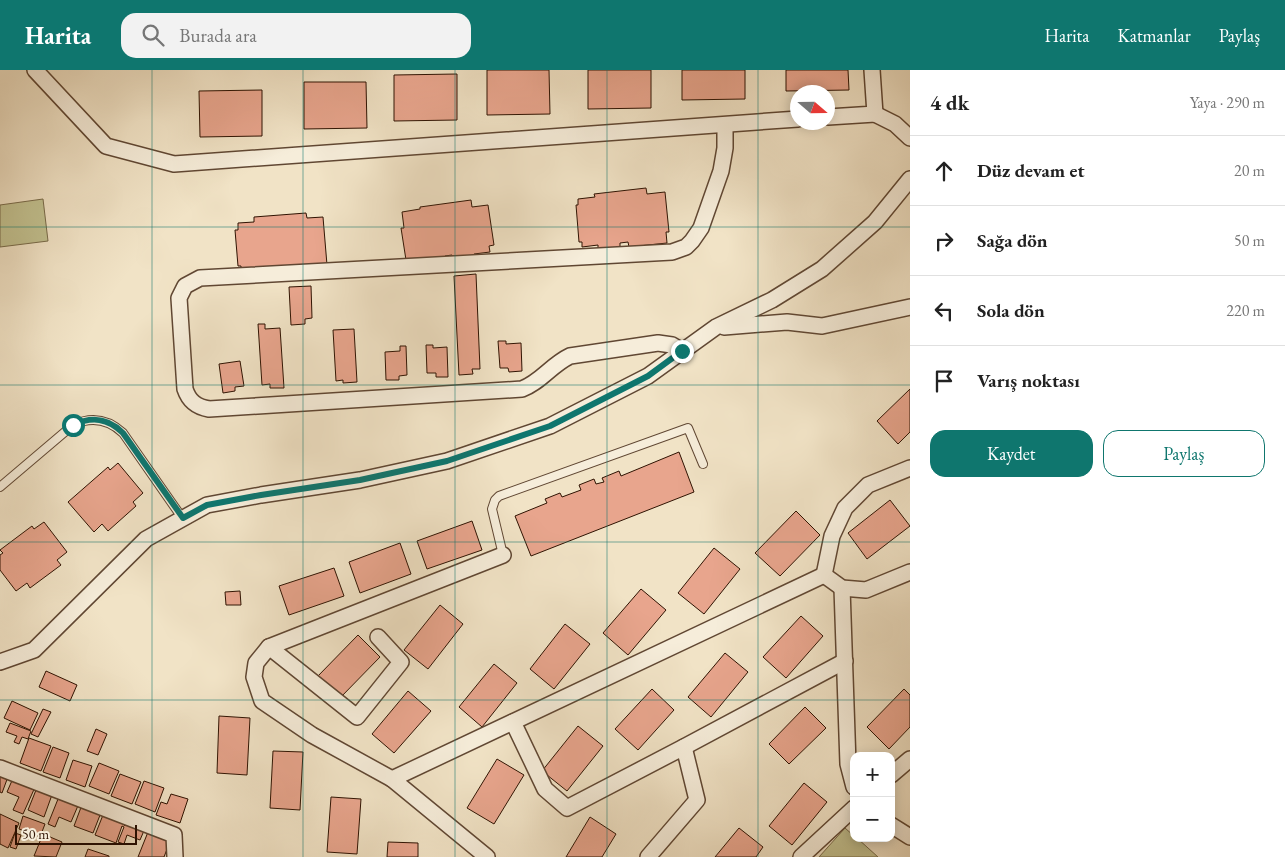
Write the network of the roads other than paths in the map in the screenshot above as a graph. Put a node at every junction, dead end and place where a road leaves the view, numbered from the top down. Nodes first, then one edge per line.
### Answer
1 (35, 70) edge
2 (872, 70) edge
3 (876, 114) junction
4 (835, 117) edge
5 (790, 120) edge
6 (725, 124) junction
7 (910, 138) edge
8 (910, 179) edge
9 (910, 307) edge
10 (716, 327) junction
11 (682, 351) junction
12 (703, 464) dead end
13 (910, 468) edge
14 (0, 486) edge
15 (183, 518) junction
16 (503, 555) joint
17 (910, 572) edge
18 (824, 575) junction
19 (842, 588) junction
20 (378, 637) dead end
21 (269, 647) junction
22 (845, 661) junction
23 (0, 662) edge
24 (513, 722) junction
25 (684, 747) junction
26 (910, 759) edge
27 (0, 768) edge
28 (850, 772) edge
29 (895, 772) edge
30 (392, 779) junction
31 (850, 812) edge
32 (895, 828) edge
33 (910, 837) edge
34 (175, 857) edge
35 (487, 857) edge
36 (648, 857) edge
37 (801, 857) edge

1 - 6 street
2 - 3 street
3 - 4 street
3 - 7 street
5 - 6 street
6 - 11 street
8 - 10 street
9 - 10 street
10 - 11 street
11 - 15 street
12 - 16 lane
13 - 18 street
14 - 15 lane
15 - 23 street
16 - 21 street
17 - 19 street
18 - 19 street
18 - 24 street
19 - 22 street
20 - 21 street
21 - 30 street
22 - 25 street
22 - 28 street
24 - 25 street
24 - 30 street
25 - 36 street
26 - 29 street
27 - 34 street
30 - 35 street
31 - 37 street
32 - 33 street

